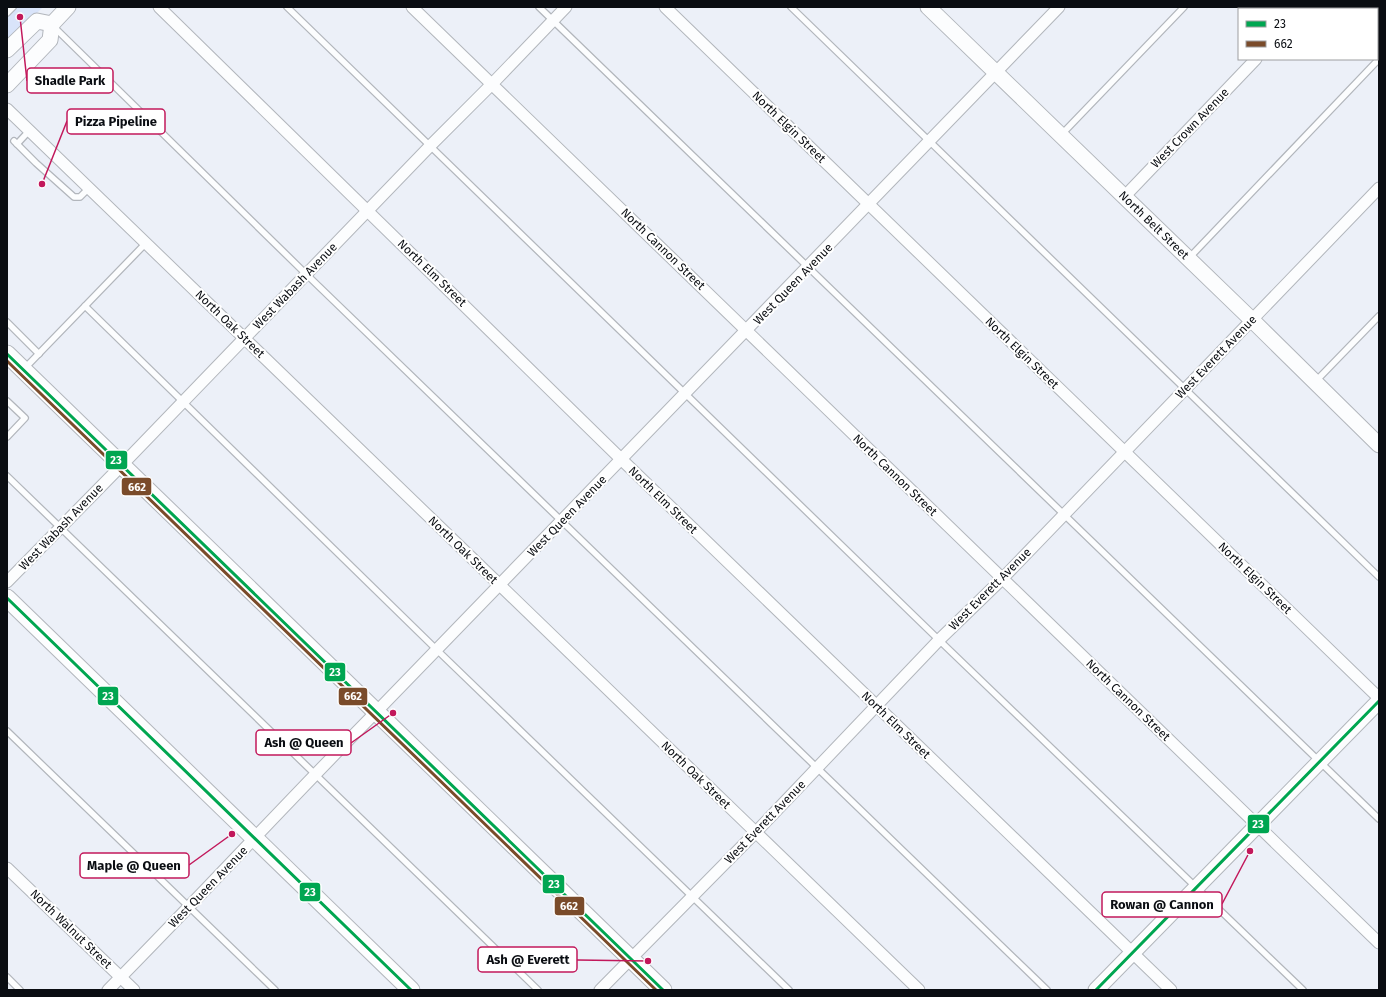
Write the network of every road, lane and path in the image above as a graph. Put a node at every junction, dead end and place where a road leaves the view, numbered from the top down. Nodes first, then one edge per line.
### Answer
1 (13, 7) edge
2 (68, 7) edge
3 (159, 7) edge
4 (287, 7) edge
5 (412, 7) edge
6 (539, 7) edge
7 (566, 7) edge
8 (664, 7) edge
9 (792, 7) edge
10 (1059, 7) edge
11 (1184, 7) edge
12 (932, 9) edge
13 (7, 13) edge
14 (553, 20) junction
15 (44, 23) junction
16 (9, 45) edge
17 (1379, 59) edge
18 (1255, 60) edge
19 (7, 62) edge
20 (996, 72) junction
21 (492, 84) junction
22 (7, 85) edge
23 (7, 109) edge
24 (29, 131) junction
25 (1061, 135) junction
26 (930, 142) junction
27 (430, 146) junction
28 (89, 188) junction
29 (1379, 188) edge
30 (1124, 197) junction
31 (869, 205) junction
32 (367, 210) junction
33 (146, 243) junction
34 (1189, 259) junction
35 (808, 268) junction
36 (306, 274) junction
37 (85, 306) junction
38 (1379, 316) edge
39 (1252, 320) junction
40 (7, 322) edge
41 (747, 331) junction
42 (245, 338) junction
43 (7, 354) edge
44 (40, 354) junction
45 (24, 370) junction
46 (1315, 382) junction
47 (1185, 388) junction
48 (685, 394) junction
49 (7, 401) edge
50 (183, 402) junction
51 (7, 437) edge
52 (1379, 444) edge
53 (1124, 452) junction
54 (621, 459) junction
55 (122, 465) junction
56 (7, 476) edge
57 (1063, 515) junction
58 (562, 521) junction
59 (60, 528) junction
60 (1379, 577) edge
61 (1002, 579) junction
62 (7, 582) edge
63 (499, 586) junction
64 (7, 598) edge
65 (939, 640) junction
66 (437, 650) junction
67 (1379, 700) edge
68 (876, 706) junction
69 (376, 711) junction
70 (7, 731) edge
71 (1320, 762) junction
72 (817, 768) junction
73 (315, 775) junction
74 (1379, 820) edge
75 (1258, 825) junction
76 (755, 833) junction
77 (255, 838) junction
78 (7, 868) edge
79 (1196, 887) junction
80 (692, 896) junction
81 (188, 907) junction
82 (1379, 943) edge
83 (1132, 952) junction
84 (631, 958) junction
85 (7, 977) edge
86 (121, 977) junction
87 (20, 990) edge
88 (108, 990) edge
89 (134, 990) edge
90 (275, 990) edge
91 (411, 990) edge
92 (538, 990) edge
93 (600, 990) edge
94 (663, 990) edge
95 (789, 990) edge
96 (919, 990) edge
97 (1047, 990) edge
98 (1096, 990) edge
99 (1171, 990) edge
100 (1303, 990) edge

1 - 13 lane
2 - 15 street
3 - 32 street, North Elm Street
4 - 27 lane
5 - 21 street, North Cannon Street
6 - 14 lane
7 - 14 street, West Wabash Avenue
8 - 31 street, North Elgin Street
9 - 26 lane
10 - 20 street, West Queen Avenue
11 - 25 lane
12 - 20 street, North Belt Street
14 - 21 street, West Wabash Avenue
14 - 35 lane
15 - 16 street
15 - 19 street
15 - 22 street
15 - 36 lane
17 - 34 lane
18 - 30 street, West Crown Avenue
20 - 25 street, North Belt Street
20 - 26 street, West Queen Avenue
21 - 27 street, West Wabash Avenue
21 - 41 street, North Cannon Street
23 - 24 street, North Oak Street
24 - 28 street, North Oak Street
24 - 28 lane
25 - 30 street, North Belt Street
26 - 31 street, West Queen Avenue
26 - 47 lane
27 - 32 street, West Wabash Avenue
27 - 48 lane
28 - 33 street, North Oak Street
29 - 39 street, West Everett Avenue
30 - 34 street, North Belt Street
31 - 35 street, West Queen Avenue
31 - 53 street, North Elgin Street
32 - 36 street, West Wabash Avenue
32 - 54 street, North Elm Street
33 - 37 lane
33 - 42 street, North Oak Street
34 - 39 street, North Belt Street
35 - 41 street, West Queen Avenue
35 - 57 lane
36 - 42 street, West Wabash Avenue
36 - 58 lane
37 - 44 lane
37 - 50 lane
38 - 46 lane
39 - 46 street, North Belt Street
39 - 47 street, West Everett Avenue
40 - 44 lane
41 - 48 street, West Queen Avenue
41 - 61 street, North Cannon Street
42 - 50 street, West Wabash Avenue
42 - 63 street, North Oak Street
43 - 45 main road
44 - 45 lane
45 - 55 main road
46 - 52 street, North Belt Street
47 - 53 street, West Everett Avenue
47 - 60 lane
48 - 54 street, West Queen Avenue
48 - 65 lane
49 - 51 lane
50 - 55 street, West Wabash Avenue
50 - 66 lane
53 - 57 street, West Everett Avenue
53 - 67 street, North Elgin Street
54 - 58 street, West Queen Avenue
54 - 68 street, North Elm Street
55 - 59 street, West Wabash Avenue
55 - 69 main road
56 - 59 lane
57 - 61 street, West Everett Avenue
57 - 71 lane
58 - 63 street, West Queen Avenue
58 - 72 lane
59 - 62 street, West Wabash Avenue
59 - 73 lane
61 - 65 street, West Everett Avenue
61 - 75 street, North Cannon Street
63 - 66 street, West Queen Avenue
63 - 76 street, North Oak Street
64 - 77 main road
65 - 68 street, West Everett Avenue
65 - 79 lane
66 - 69 street, West Queen Avenue
66 - 80 lane
67 - 71 street
68 - 72 street, West Everett Avenue
68 - 83 street, North Elm Street
69 - 73 street, West Queen Avenue
69 - 84 main road
70 - 81 lane
71 - 74 lane
71 - 75 street
72 - 76 street, West Everett Avenue
72 - 97 lane
73 - 77 street, West Queen Avenue
73 - 92 lane
75 - 79 street
75 - 82 street, North Cannon Street
76 - 80 street, West Everett Avenue
76 - 96 street, North Oak Street
77 - 81 street, West Queen Avenue
77 - 91 main road
78 - 86 street, North Walnut Street
79 - 83 street
79 - 100 lane
80 - 84 street, West Everett Avenue
80 - 95 lane
81 - 86 street, West Queen Avenue
81 - 90 lane
83 - 98 street
83 - 99 street, North Elm Street
84 - 93 street, West Everett Avenue
84 - 94 main road
85 - 87 lane
86 - 88 street, West Queen Avenue
86 - 89 street, North Walnut Street

